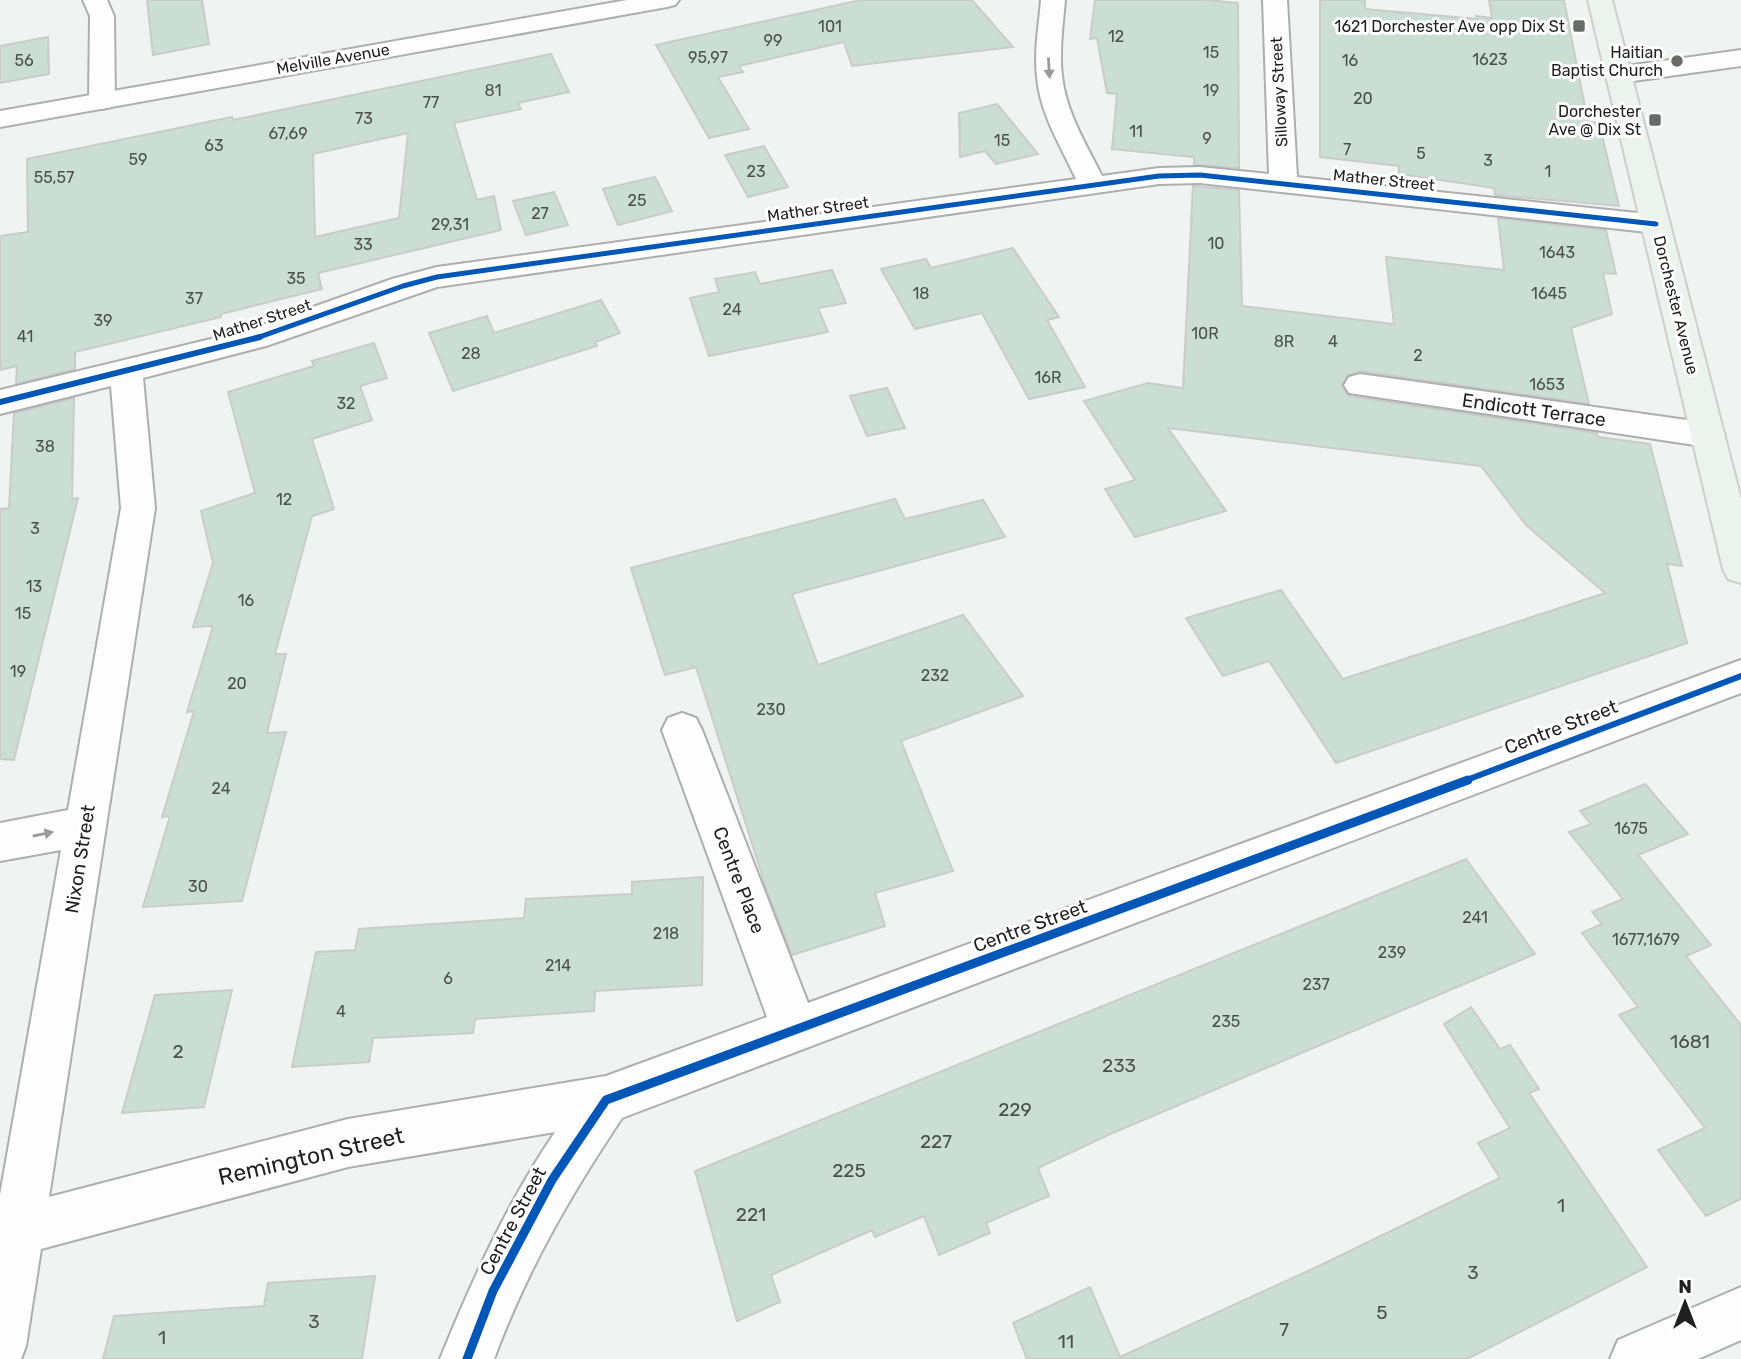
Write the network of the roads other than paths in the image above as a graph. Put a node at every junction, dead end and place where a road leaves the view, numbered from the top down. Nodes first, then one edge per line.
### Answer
1 (96, 0) edge
2 (667, 0) edge
3 (1053, 0) edge
4 (1275, 0) edge
5 (1600, 0) edge
6 (1741, 58) edge
7 (1619, 75) junction
8 (102, 101) junction
9 (0, 119) edge
10 (1283, 183) junction
11 (1093, 185) junction
12 (1656, 224) junction
13 (126, 371) junction
14 (1360, 385) dead end
15 (0, 402) edge
16 (1708, 435) junction
17 (1741, 569) edge
18 (1741, 676) edge
19 (682, 730) dead end
20 (85, 825) junction
21 (0, 842) edge
22 (795, 1030) junction
23 (606, 1100) junction
24 (19, 1230) junction
25 (1741, 1313) edge
26 (0, 1346) edge
27 (467, 1359) edge
28 (1637, 1359) edge

1 - 8 street
2 - 8 street, Melville Avenue
3 -> 11 street
4 - 10 street, Silloway Street
5 - 7 main road, Dorchester Avenue
6 - 7 street
7 - 12 main road, Dorchester Avenue
8 - 9 street, Melville Avenue
10 - 11 street, Mather Street
10 - 12 street, Mather Street
11 - 13 street, Mather Street
12 - 16 main road, Dorchester Avenue
13 - 15 street, Mather Street
13 - 20 street, Nixon Street
14 - 16 street, Endicott Terrace
16 - 17 main road, Dorchester Avenue
18 - 22 street, Centre Street
19 - 22 street, Centre Place
21 -> 20 street
20 - 24 street, Nixon Street
22 - 23 street, Centre Street
23 - 24 street, Remington Street
23 - 27 street, Centre Street
24 - 26 street, Nixon Street
25 - 28 street

